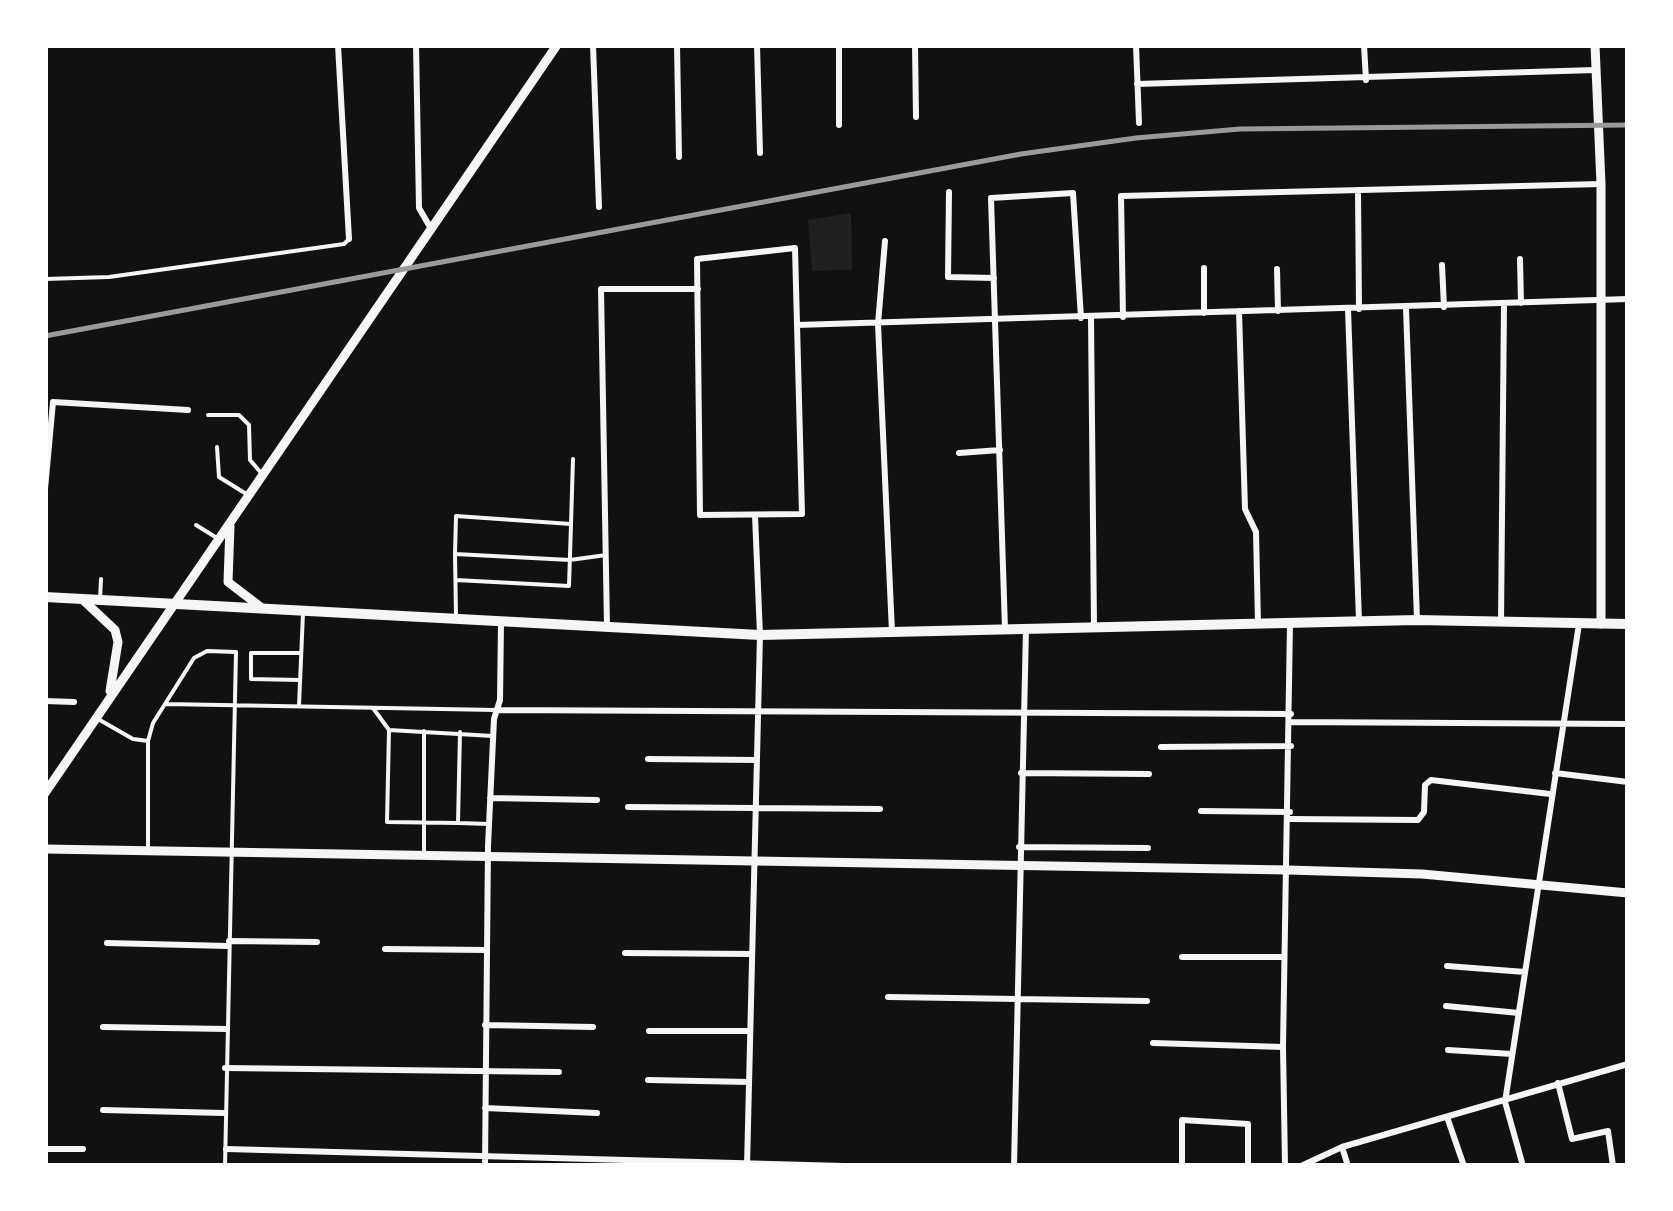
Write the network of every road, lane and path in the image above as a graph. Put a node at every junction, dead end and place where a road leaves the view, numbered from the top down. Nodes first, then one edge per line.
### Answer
1 (338, 45) edge
2 (416, 45) edge
3 (557, 45) edge
4 (593, 45) edge
5 (677, 45) edge
6 (757, 45) edge
7 (839, 45) edge
8 (916, 45) edge
9 (1136, 45) edge
10 (1364, 45) edge
11 (1595, 45) edge
12 (1596, 70) junction
13 (1366, 80) junction
14 (1137, 84) junction
15 (916, 117) dead end
16 (1138, 123) dead end
17 (839, 126) dead end
18 (760, 153) dead end
19 (679, 157) dead end
20 (1601, 184) junction
21 (1358, 190) junction
22 (949, 192) dead end
23 (599, 207) dead end
24 (430, 227) junction
25 (348, 239) joint
26 (885, 241) dead end
27 (1520, 259) dead end
28 (1442, 265) dead end
29 (1204, 268) dead end
30 (1277, 269) dead end
31 (994, 278) junction
32 (45, 279) edge
33 (698, 289) junction
34 (1628, 298) edge
35 (1600, 300) junction
36 (1521, 303) junction
37 (1504, 304) junction
38 (1444, 306) junction
39 (1406, 308) junction
40 (1348, 309) junction
41 (1359, 309) junction
42 (1278, 310) junction
43 (1239, 311) junction
44 (1204, 313) junction
45 (1123, 317) junction
46 (1080, 318) junction
47 (1091, 318) junction
48 (996, 321) junction
49 (878, 324) junction
50 (797, 325) junction
51 (188, 410) dead end
52 (208, 415) dead end
53 (217, 447) dead end
54 (1000, 450) junction
55 (959, 453) dead end
56 (574, 458) dead end
57 (262, 474) junction
58 (45, 490) edge
59 (248, 496) junction
60 (755, 514) junction
61 (230, 524) junction
62 (571, 524) junction
63 (196, 525) dead end
64 (219, 539) junction
65 (456, 554) junction
66 (606, 556) junction
67 (570, 560) junction
68 (100, 579) dead end
69 (456, 580) junction
70 (45, 597) edge
71 (82, 600) junction
72 (100, 601) junction
73 (174, 606) junction
74 (268, 610) junction
75 (303, 613) junction
76 (1417, 620) junction
77 (456, 621) junction
78 (1359, 621) junction
79 (1258, 622) junction
80 (1290, 622) junction
81 (1501, 622) junction
82 (501, 623) junction
83 (1579, 624) junction
84 (1601, 624) junction
85 (1628, 624) edge
86 (1094, 626) junction
87 (606, 627) junction
88 (1026, 628) junction
89 (1005, 630) junction
90 (892, 632) junction
91 (760, 635) junction
92 (301, 653) junction
93 (236, 664) junction
94 (251, 664) junction
95 (300, 680) junction
96 (109, 698) junction
97 (45, 701) edge
98 (74, 702) dead end
99 (165, 704) junction
100 (235, 705) junction
101 (299, 706) junction
102 (374, 708) junction
103 (496, 710) junction
104 (1023, 712) junction
105 (758, 714) junction
106 (96, 718) junction
107 (1291, 718) junction
108 (1562, 720) junction
109 (1628, 724) edge
110 (389, 730) junction
111 (424, 731) junction
112 (460, 732) junction
113 (493, 736) junction
114 (148, 741) junction
115 (1291, 746) junction
116 (1161, 747) dead end
117 (648, 759) dead end
118 (756, 760) junction
119 (45, 771) edge
120 (1021, 773) junction
121 (1554, 773) junction
122 (1149, 774) dead end
123 (56, 777) junction
124 (1628, 782) edge
125 (45, 792) edge
126 (1551, 794) junction
127 (490, 798) junction
128 (597, 800) dead end
129 (628, 807) dead end
130 (755, 808) junction
131 (880, 808) dead end
132 (1202, 811) dead end
133 (1290, 815) junction
134 (424, 822) junction
135 (458, 823) junction
136 (489, 824) junction
137 (1019, 846) junction
138 (1148, 848) dead end
139 (45, 849) edge
140 (148, 851) junction
141 (232, 852) junction
142 (424, 854) junction
143 (489, 855) junction
144 (754, 860) junction
145 (1018, 863) junction
146 (1288, 870) junction
147 (1539, 884) junction
148 (1628, 893) edge
149 (317, 942) dead end
150 (107, 943) dead end
151 (228, 944) junction
152 (385, 949) dead end
153 (486, 950) junction
154 (625, 953) dead end
155 (752, 954) junction
156 (1182, 957) dead end
157 (1284, 957) junction
158 (1447, 966) dead end
159 (1525, 972) junction
160 (888, 997) dead end
161 (1017, 1000) junction
162 (1146, 1001) dead end
163 (1446, 1006) dead end
164 (1519, 1013) junction
165 (485, 1025) junction
166 (103, 1026) dead end
167 (593, 1028) dead end
168 (226, 1029) junction
169 (750, 1030) junction
170 (649, 1031) dead end
171 (1153, 1043) dead end
172 (1282, 1047) junction
173 (1448, 1050) dead end
174 (1512, 1054) junction
175 (1628, 1064) edge
176 (226, 1068) junction
177 (559, 1072) dead end
178 (484, 1074) junction
179 (648, 1080) dead end
180 (749, 1082) junction
181 (1558, 1084) junction
182 (1505, 1102) junction
183 (484, 1108) junction
184 (103, 1110) dead end
185 (224, 1113) junction
186 (597, 1113) dead end
187 (1447, 1117) junction
188 (45, 1148) edge
189 (226, 1148) junction
190 (1342, 1148) junction
191 (83, 1149) dead end
192 (485, 1153) junction
193 (225, 1166) edge
194 (484, 1166) edge
195 (748, 1166) edge
196 (844, 1166) edge
197 (1014, 1166) edge
198 (1182, 1166) edge
199 (1248, 1166) edge
200 (1285, 1166) edge
201 (1300, 1166) edge
202 (1348, 1166) edge
203 (1464, 1166) edge
204 (1523, 1166) edge
205 (1613, 1166) edge

1 - 25 street
2 - 24 street
3 - 24 street
4 - 23 street
5 - 19 street
6 - 18 street
7 - 17 street
8 - 15 street
9 - 14 street
10 - 13 street
11 - 12 street
12 - 13 street
12 - 20 street
13 - 14 street
14 - 16 street
20 - 21 street
20 - 35 street
21 - 41 street
21 - 45 street
22 - 31 street
24 - 57 street
25 - 32 lane
26 - 49 street
27 - 36 street
28 - 38 street
29 - 44 street
30 - 42 street
31 - 46 street
31 - 48 street
33 - 50 street
33 - 60 street
33 - 66 street
34 - 35 street
35 - 36 street
35 - 84 street
36 - 37 street
37 - 38 street
37 - 81 street
38 - 39 street
39 - 41 street
39 - 76 street
40 - 41 street
40 - 42 street
40 - 78 street
42 - 43 street
43 - 44 street
43 - 79 street
44 - 45 street
45 - 47 street
46 - 47 street
46 - 48 street
47 - 86 street
48 - 49 street
48 - 54 street
49 - 50 street
49 - 90 street
50 - 60 street
51 - 58 street
52 - 57 lane
53 - 59 lane
54 - 55 street
54 - 89 street
56 - 62 lane
57 - 59 street
59 - 61 street
60 - 91 street
61 - 64 street
61 - 74 street
62 - 65 lane
62 - 67 lane
63 - 64 lane
64 - 73 street
65 - 67 lane
65 - 69 lane
66 - 67 lane
66 - 87 street
67 - 69 lane
68 - 72 lane
69 - 77 lane
70 - 71 main road
71 - 72 main road
71 - 96 street
72 - 73 main road
73 - 74 main road
73 - 96 street
74 - 75 main road
75 - 77 main road
75 - 92 lane
76 - 78 main road
76 - 81 main road
77 - 82 main road
78 - 80 main road
79 - 80 main road
79 - 86 main road
80 - 107 street
81 - 83 main road
82 - 87 main road
82 - 103 street
83 - 84 main road
83 - 108 street
84 - 85 main road
86 - 88 main road
87 - 91 main road
88 - 89 main road
88 - 104 street
89 - 90 main road
90 - 91 main road
91 - 105 street
92 - 94 lane
92 - 95 lane
93 - 94 lane
93 - 99 lane
93 - 100 lane
94 - 95 lane
95 - 101 lane
96 - 106 street
97 - 98 street
99 - 100 lane
99 - 114 lane
100 - 101 lane
100 - 141 lane
101 - 102 lane
102 - 103 lane
102 - 110 lane
103 - 105 street
103 - 113 street
104 - 105 street
104 - 107 street
104 - 120 street
105 - 118 street
106 - 114 lane
106 - 123 street
107 - 108 street
107 - 115 street
108 - 109 street
108 - 121 street
110 - 111 lane
110 - 134 lane
111 - 112 lane
111 - 134 lane
112 - 113 lane
112 - 135 lane
113 - 127 street
114 - 140 lane
115 - 116 street
115 - 133 street
117 - 118 street
118 - 130 street
119 - 123 lane
120 - 122 street
120 - 137 street
121 - 124 street
121 - 126 street
123 - 125 street
126 - 133 street
126 - 147 street
127 - 128 street
127 - 136 street
129 - 130 street
130 - 131 street
130 - 144 street
132 - 133 street
133 - 146 street
134 - 135 lane
134 - 142 lane
135 - 136 lane
136 - 143 street
137 - 138 street
137 - 145 street
139 - 140 street
140 - 141 street
141 - 142 street
141 - 151 lane
142 - 143 street
143 - 144 street
143 - 153 street
144 - 145 street
144 - 155 street
145 - 146 street
145 - 161 street
146 - 147 street
146 - 157 street
147 - 148 street
147 - 159 street
149 - 151 street
150 - 151 street
151 - 168 lane
152 - 153 street
153 - 165 street
154 - 155 street
155 - 169 street
156 - 157 street
157 - 172 street
158 - 159 street
159 - 164 street
160 - 161 street
161 - 162 street
161 - 197 street
163 - 164 street
164 - 174 street
165 - 167 street
165 - 178 street
166 - 168 street
168 - 176 lane
169 - 170 street
169 - 180 street
171 - 172 street
172 - 200 street
173 - 174 street
174 - 182 street
175 - 181 street
176 - 178 street
176 - 185 lane
177 - 178 street
178 - 183 street
179 - 180 street
180 - 195 street
181 - 182 street
181 - 205 street
182 - 187 street
182 - 204 street
183 - 186 street
183 - 192 street
184 - 185 street
185 - 189 lane
187 - 190 street
187 - 203 street
188 - 191 street
189 - 192 street
189 - 193 lane
190 - 201 street
190 - 202 street
192 - 194 street
192 - 195 street
195 - 196 street
198 - 199 street

